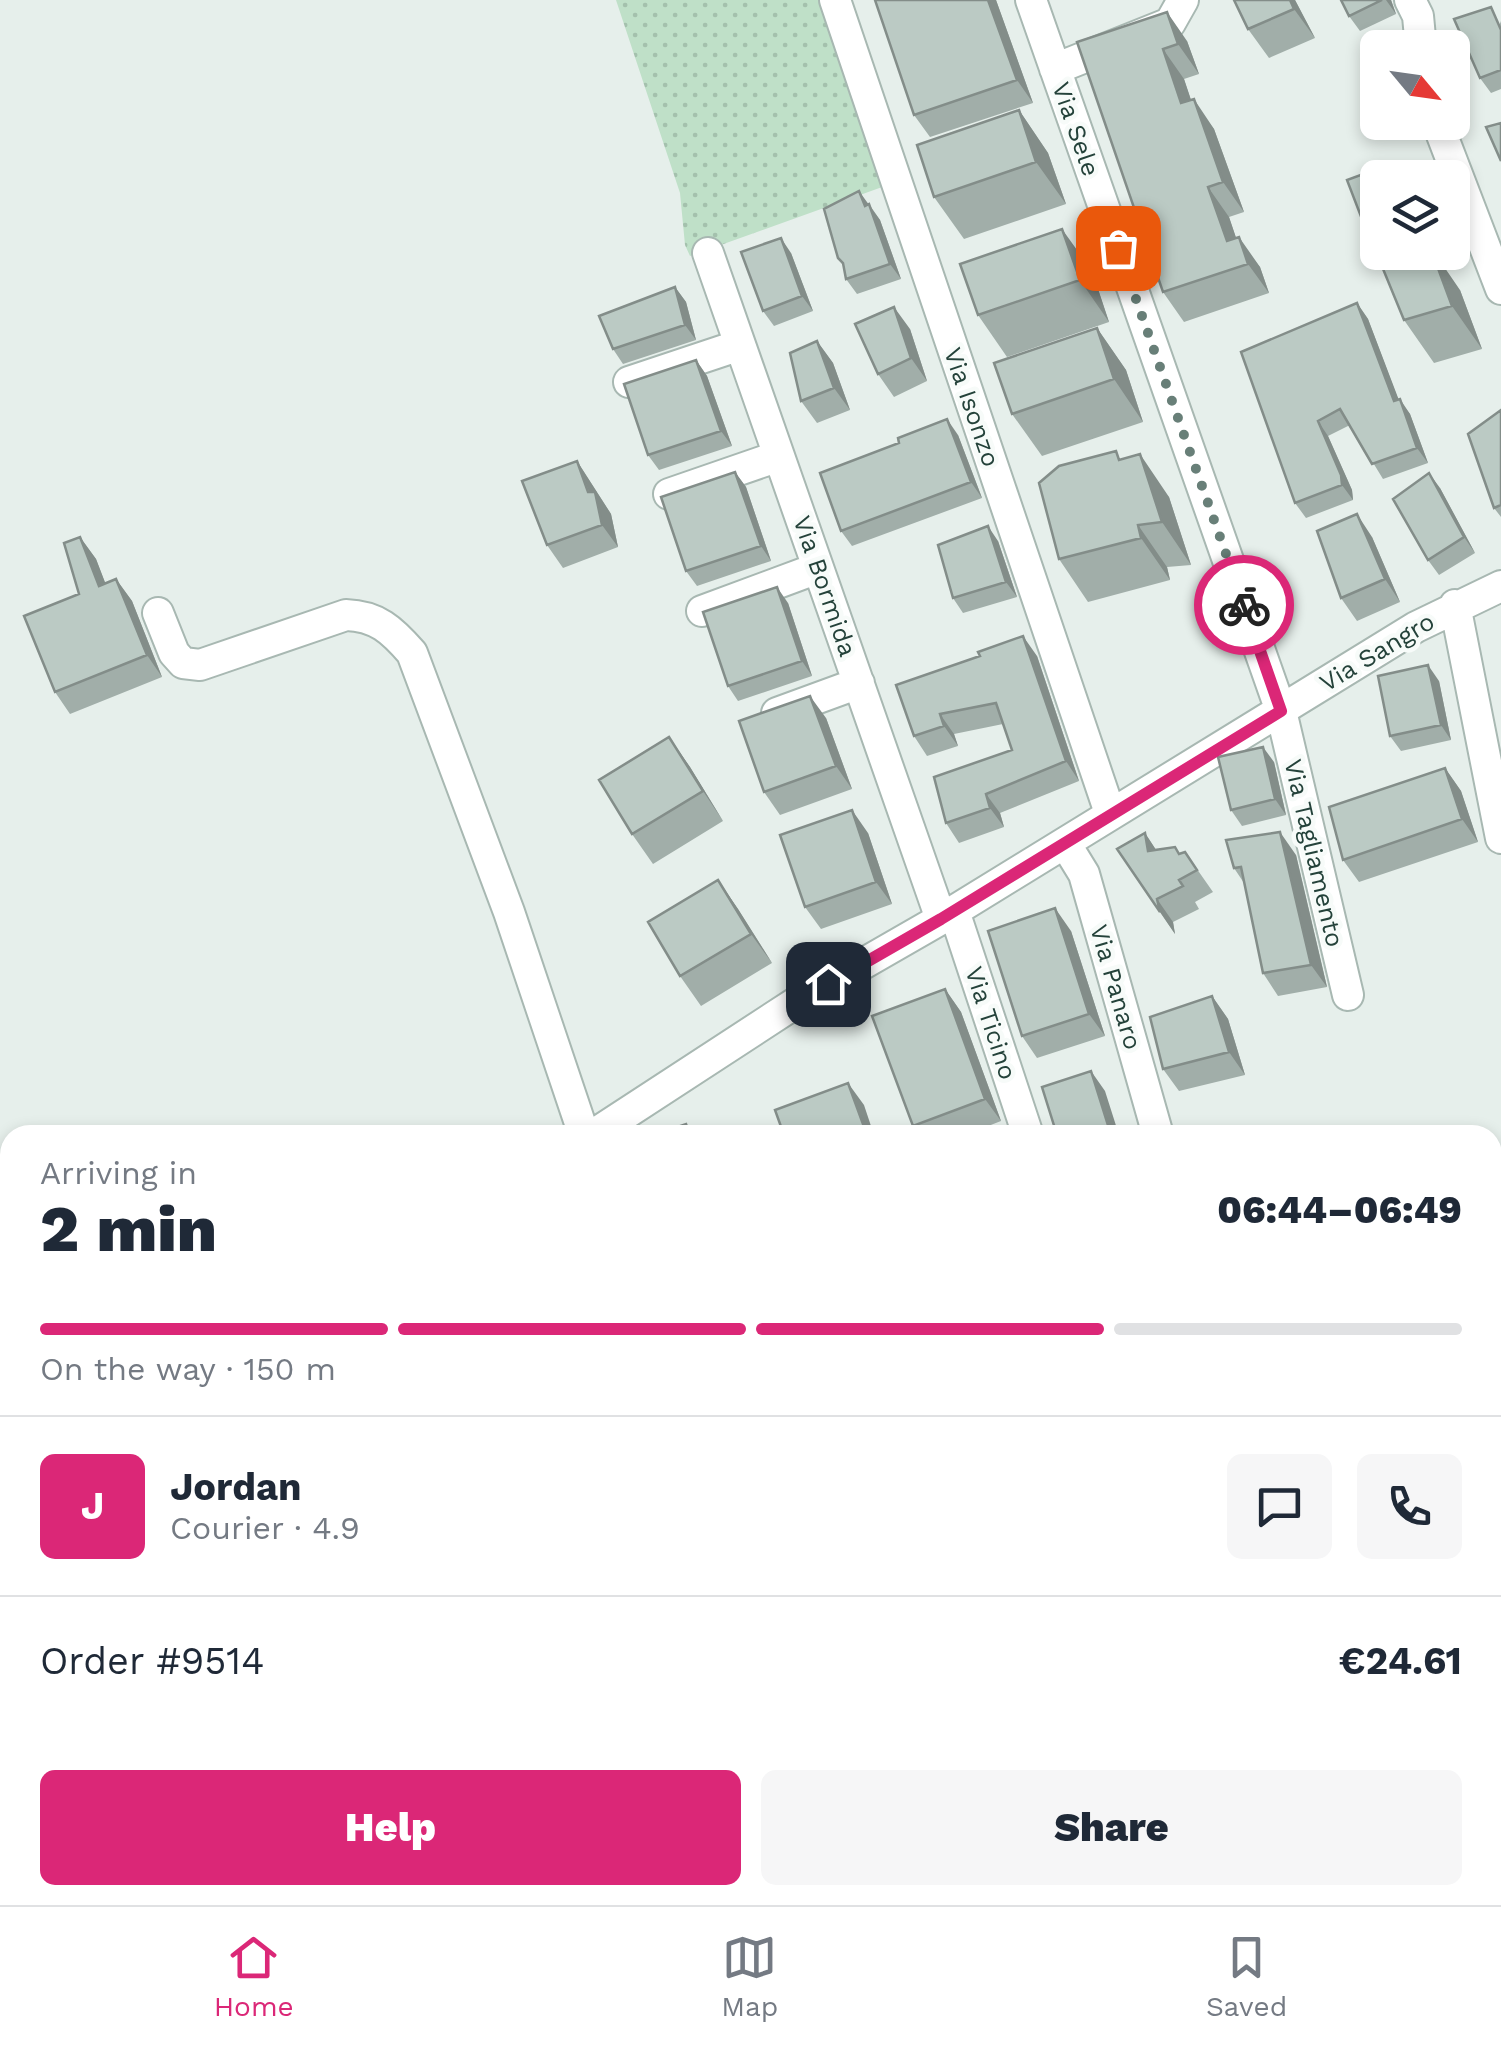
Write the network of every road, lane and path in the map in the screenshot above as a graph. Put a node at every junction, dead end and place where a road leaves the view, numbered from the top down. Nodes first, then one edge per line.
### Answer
1 (834, 0) edge
2 (1031, 0) edge
3 (1183, 0) edge
4 (1410, 0) edge
5 (1419, 30) edge
6 (1055, 69) junction
7 (1444, 140) edge
8 (708, 253) dead end
9 (1501, 289) edge
10 (740, 345) junction
11 (630, 382) edge
12 (779, 456) junction
13 (669, 494) edge
14 (818, 568) junction
15 (1501, 586) edge
16 (1455, 605) junction
17 (702, 611) edge
18 (158, 613) dead end
19 (859, 683) junction
20 (1281, 711) junction
21 (751, 723) edge
22 (1110, 813) junction
23 (1501, 838) edge
24 (1065, 843) junction
25 (948, 915) junction
26 (1348, 995) dead end
27 (588, 1125) edge
28 (607, 1125) edge
29 (1024, 1125) edge
30 (1155, 1125) edge

1 - 22 street, Via Isonzo
2 - 6 street, Via Sele
3 - 6 street
4 - 5 street
6 - 20 street, Via Sele
7 - 9 street
8 - 10 street, Via Bormida
10 - 11 street
10 - 12 street, Via Bormida
12 - 13 street
12 - 14 street, Via Bormida
14 - 17 street
14 - 19 street, Via Bormida
15 - 16 street, Via Sangro
16 - 20 street, Via Sangro
16 - 23 street
18 - 27 street
19 - 21 street
19 - 25 street, Via Bormida
20 - 22 street, Via Sangro
20 - 26 street, Via Tagliamento
22 - 24 street, Via Sangro
24 - 25 street, Via Sangro
24 - 30 street, Via Panaro
25 - 28 street, Via Sangro
25 - 29 street, Via Ticino

